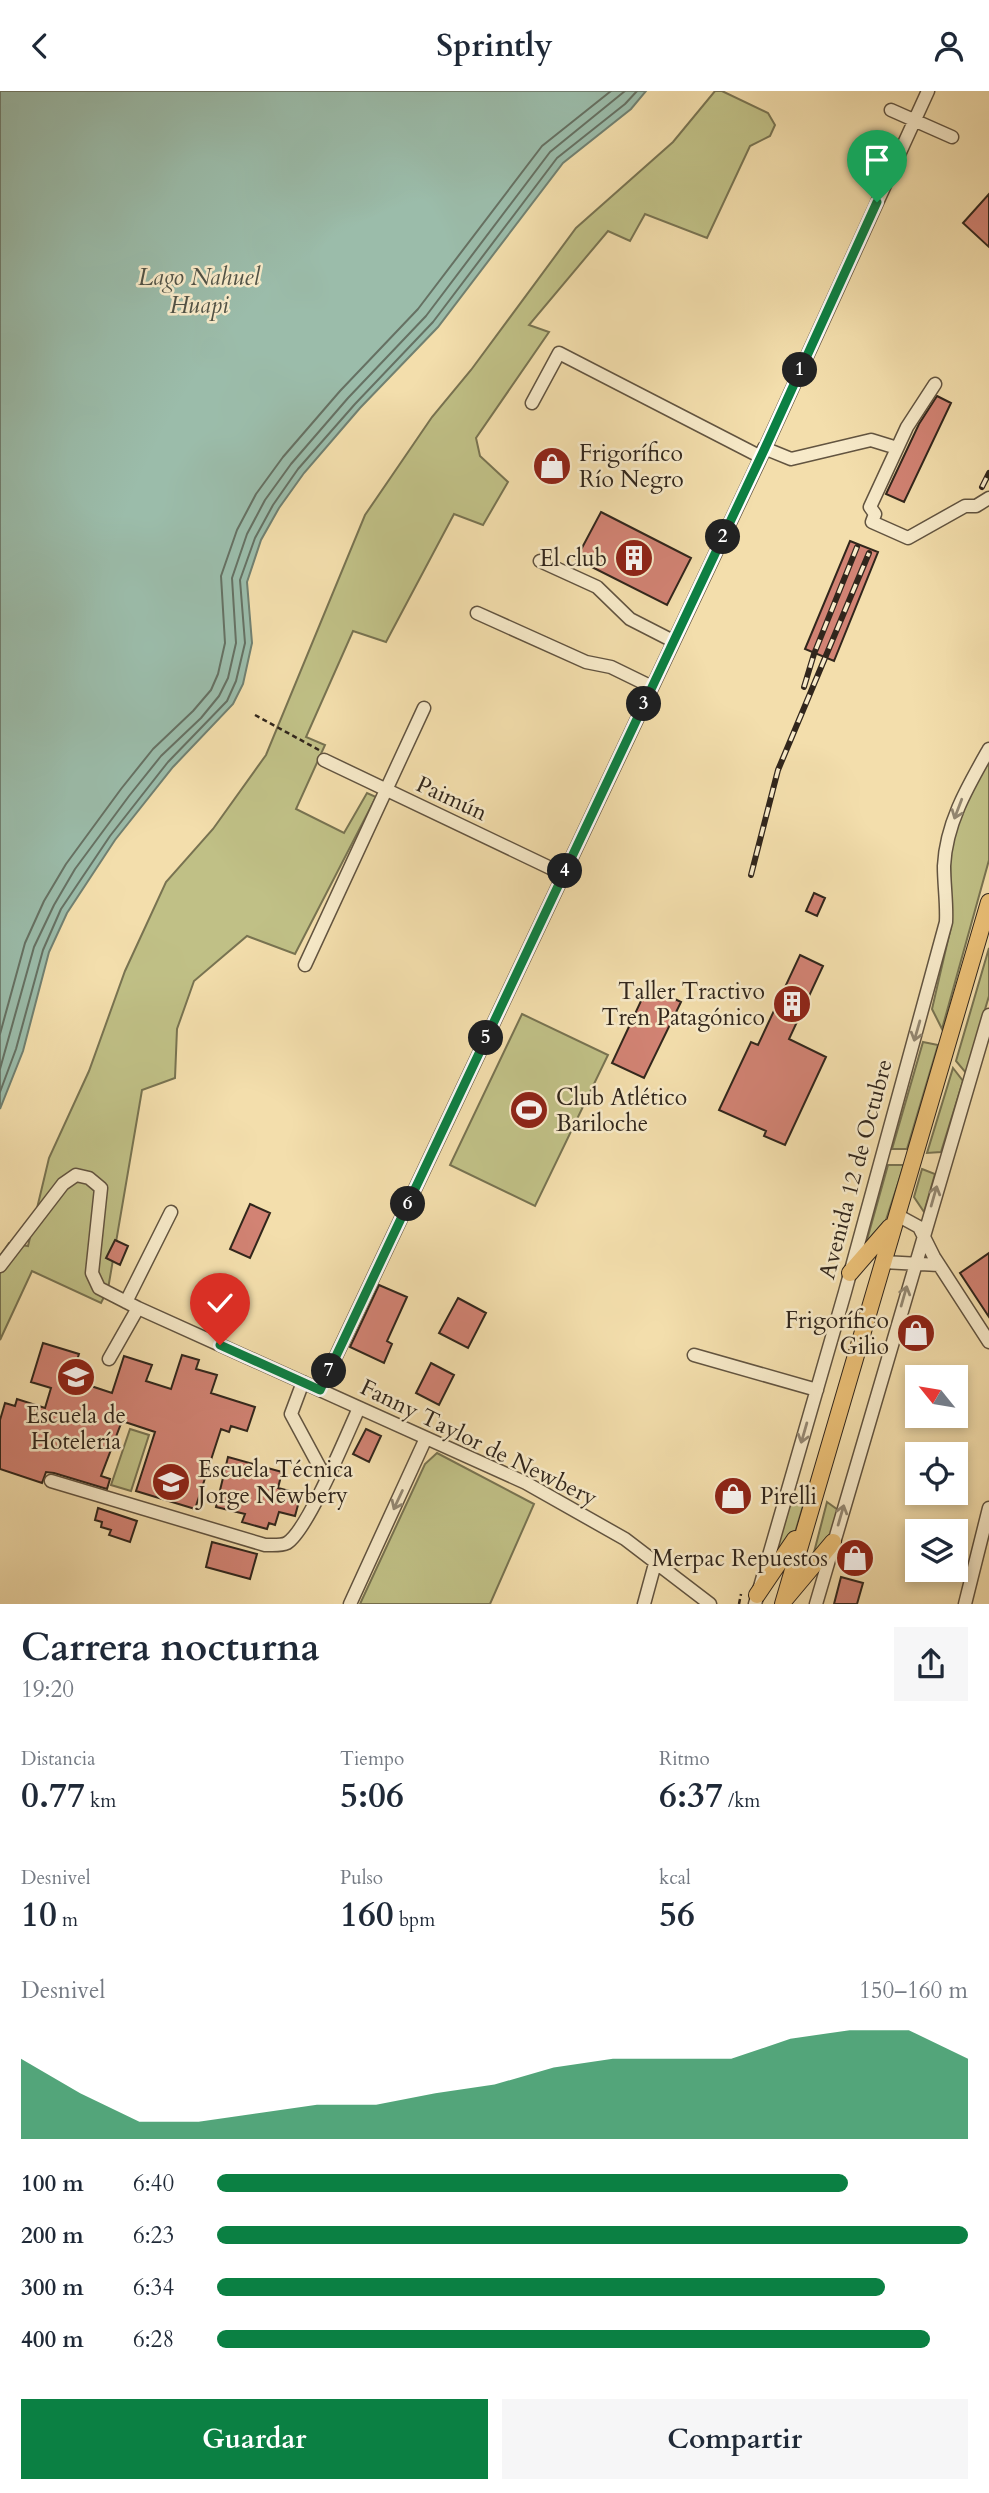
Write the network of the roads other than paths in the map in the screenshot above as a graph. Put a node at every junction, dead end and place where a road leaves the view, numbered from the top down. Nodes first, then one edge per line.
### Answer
1 (928, 91) edge
2 (891, 110) dead end
3 (915, 120) junction
4 (952, 137) dead end
5 (935, 384) dead end
6 (532, 403) dead end
7 (897, 448) junction
8 (763, 452) junction
9 (989, 498) edge
10 (540, 561) dead end
11 (477, 613) dead end
12 (673, 641) junction
13 (652, 687) junction
14 (424, 708) dead end
15 (989, 749) edge
16 (329, 762) road end
17 (386, 790) junction
18 (564, 874) junction
19 (989, 902) edge
20 (305, 965) dead end
21 (989, 1015) edge
22 (171, 1212) dead end
23 (896, 1217) junction
24 (923, 1233) junction
25 (883, 1262) junction
26 (914, 1263) junction
27 (939, 1265) junction
28 (0, 1266) edge
29 (850, 1273) junction
30 (132, 1305) junction
31 (989, 1342) edge
32 (694, 1355) dead end
33 (109, 1359) dead end
34 (303, 1382) junction
35 (320, 1390) junction
36 (817, 1390) junction
37 (359, 1408) junction
38 (426, 1438) junction
39 (326, 1479) junction
40 (51, 1481) dead end
41 (989, 1508) edge
42 (806, 1522) junction
43 (833, 1542) junction
44 (656, 1560) junction
45 (751, 1598) edge
46 (784, 1602) edge
47 (350, 1604) edge
48 (644, 1604) edge
49 (710, 1604) edge
50 (816, 1604) edge
51 (965, 1604) edge

1 - 3 street
2 - 3 street
3 - 4 street
3 - 8 street
5 - 7 street
6 - 8 street
7 - 8 street
7 - 9 street
8 - 12 street
10 - 12 street
11 - 13 street
12 - 13 street
13 - 18 street
14 - 17 street
15 -> 29 street, Avenida 12 de Octubre
16 - 17 street, Paimún
17 - 18 street, Paimún
17 - 20 street
18 - 35 street
19 - 23 main road
24 -> 21 street
22 - 30 street
23 - 24 street
23 - 25 main road
23 - 29 main road
24 - 26 street
24 - 27 street
25 - 26 street
25 - 42 main road
26 - 27 street
43 -> 26 street
27 - 31 street
28 - 30 street, Fanny Taylor de Newbery
29 - 36 street, Avenida 12 de Octubre
30 - 33 street
30 - 34 street, Fanny Taylor de Newbery
32 - 36 street
34 - 35 street, Fanny Taylor de Newbery
34 - 39 street
35 - 37 street, Fanny Taylor de Newbery
36 -> 45 street, Avenida 12 de Octubre
37 - 38 street, Fanny Taylor de Newbery
37 - 39 street
38 - 44 street, Fanny Taylor de Newbery
38 -> 47 street
39 - 40 street
41 - 51 street
42 - 45 main road
42 - 46 main road
43 - 46 main road
43 - 50 street
44 - 48 street
44 - 49 street, Fanny Taylor de Newbery

